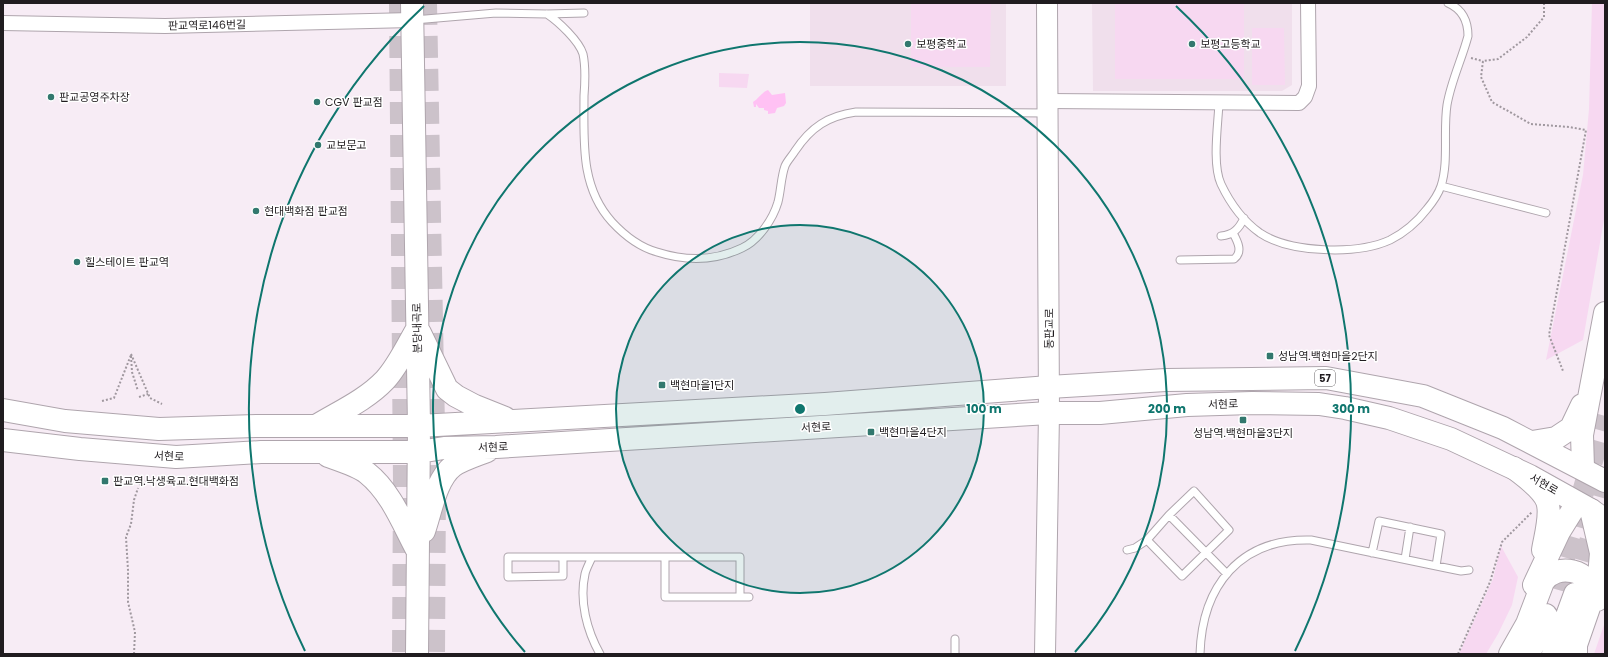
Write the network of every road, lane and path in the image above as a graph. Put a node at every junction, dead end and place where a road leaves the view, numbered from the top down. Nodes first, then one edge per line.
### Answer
1 (1047, 3) edge
2 (1308, 3) edge
3 (1448, 3) edge
4 (1544, 3) edge
5 (412, 12) edge
6 (584, 13) dead end
7 (547, 14) junction
8 (3, 23) edge
9 (1462, 56) junction
10 (1483, 61) junction
11 (1219, 103) junction
12 (1048, 107) junction
13 (1441, 186) junction
14 (1546, 214) dead end
15 (1244, 218) junction
16 (1233, 234) junction
17 (1221, 236) dead end
18 (1180, 260) dead end
19 (1605, 313) edge
20 (418, 329) junction
21 (131, 354) junction
22 (1563, 371) dead end
23 (1049, 387) junction
24 (138, 392) dead end
25 (1589, 392) junction
26 (148, 394) junction
27 (139, 397) dead end
28 (102, 401) dead end
29 (162, 404) dead end
30 (3, 410) edge
31 (1049, 414) junction
32 (512, 421) junction
33 (316, 426) junction
34 (419, 426) junction
35 (3, 440) edge
36 (1532, 442) junction
37 (496, 447) junction
38 (319, 452) junction
39 (419, 452) junction
40 (1514, 468) junction
41 (1583, 468) junction
42 (146, 481) dead end
43 (139, 484) dead end
44 (138, 488) dead end
45 (1596, 495) edge
46 (1534, 511) dead end
47 (1169, 515) junction
48 (1410, 527) junction
49 (1147, 540) junction
50 (1127, 550) dead end
51 (418, 551) junction
52 (1206, 552) junction
53 (1372, 553) junction
54 (563, 557) junction
55 (592, 557) junction
56 (664, 558) junction
57 (1405, 559) junction
58 (1436, 566) junction
59 (1469, 570) dead end
60 (1226, 574) junction
61 (1556, 586) junction
62 (1601, 592) edge
63 (740, 597) junction
64 (749, 597) dead end
65 (955, 639) dead end
66 (134, 654) edge
67 (417, 654) edge
68 (600, 654) edge
69 (955, 654) edge
70 (1045, 654) edge
71 (1200, 654) edge
72 (1458, 654) edge
73 (1501, 654) edge
74 (1510, 654) edge
75 (1529, 654) edge
76 (1553, 654) edge
77 (1576, 654) edge
78 (1579, 654) edge

1 - 12 main road, 동판교로
2 - 11 street
3 - 9 lane
4 - 10 path
5 - 7 lane
5 - 8 street, 판교역로146번길
5 - 20 main road, 분당내곡로
6 - 7 lane
7 - 12 lane
9 - 10 path
9 - 13 lane
10 - 22 path
11 - 12 street
11 - 15 lane
12 - 23 main road, 동판교로
13 - 14 lane
13 - 15 lane
15 - 16 lane
16 - 17 lane
16 - 18 lane
19 - 25 main road
20 - 32 main road
20 - 33 main road
20 - 34 main road, 분당내곡로
21 - 24 path
21 - 26 path
21 - 28 path
23 - 31 main road, 동판교로
23 - 32 main road, 서현로
23 - 36 main road, 서현로 / 57
25 - 36 main road
25 - 41 main road
26 - 27 path
26 - 29 path
30 - 33 main road, 서현로
31 - 37 main road, 서현로
31 - 40 main road, 서현로
31 - 70 main road, 동판교로
32 - 34 main road, 서현로
33 - 34 main road, 서현로
34 - 39 main road, 분당내곡로
35 - 38 main road, 서현로
36 - 41 main road, 서현로 / 57
37 - 39 main road, 서현로
37 - 51 main road
38 - 39 main road, 서현로
38 - 51 main road
39 - 51 main road, 분당내곡로
40 - 45 main road, 서현로
40 - 61 main road
41 - 45 main road
42 - 43 path
44 - 66 path
45 - 61 main road
45 - 62 main road
46 - 72 path
47 - 49 lane
47 - 52 lane
47 - 52 lane
48 - 53 lane
48 - 57 lane
48 - 58 lane
49 - 50 lane
49 - 52 lane
51 - 67 main road, 분당내곡로
52 - 60 lane
53 - 57 lane
53 - 60 lane
54 - 54 lane
54 - 55 lane
55 - 56 lane
55 - 68 lane
56 - 63 lane
56 - 63 lane
57 - 58 lane
58 - 59 lane
60 - 71 lane
61 - 73 main road
61 - 75 main road
61 - 76 main road
62 - 78 main road
63 - 64 lane
65 - 69 lane
74 - 77 main road

